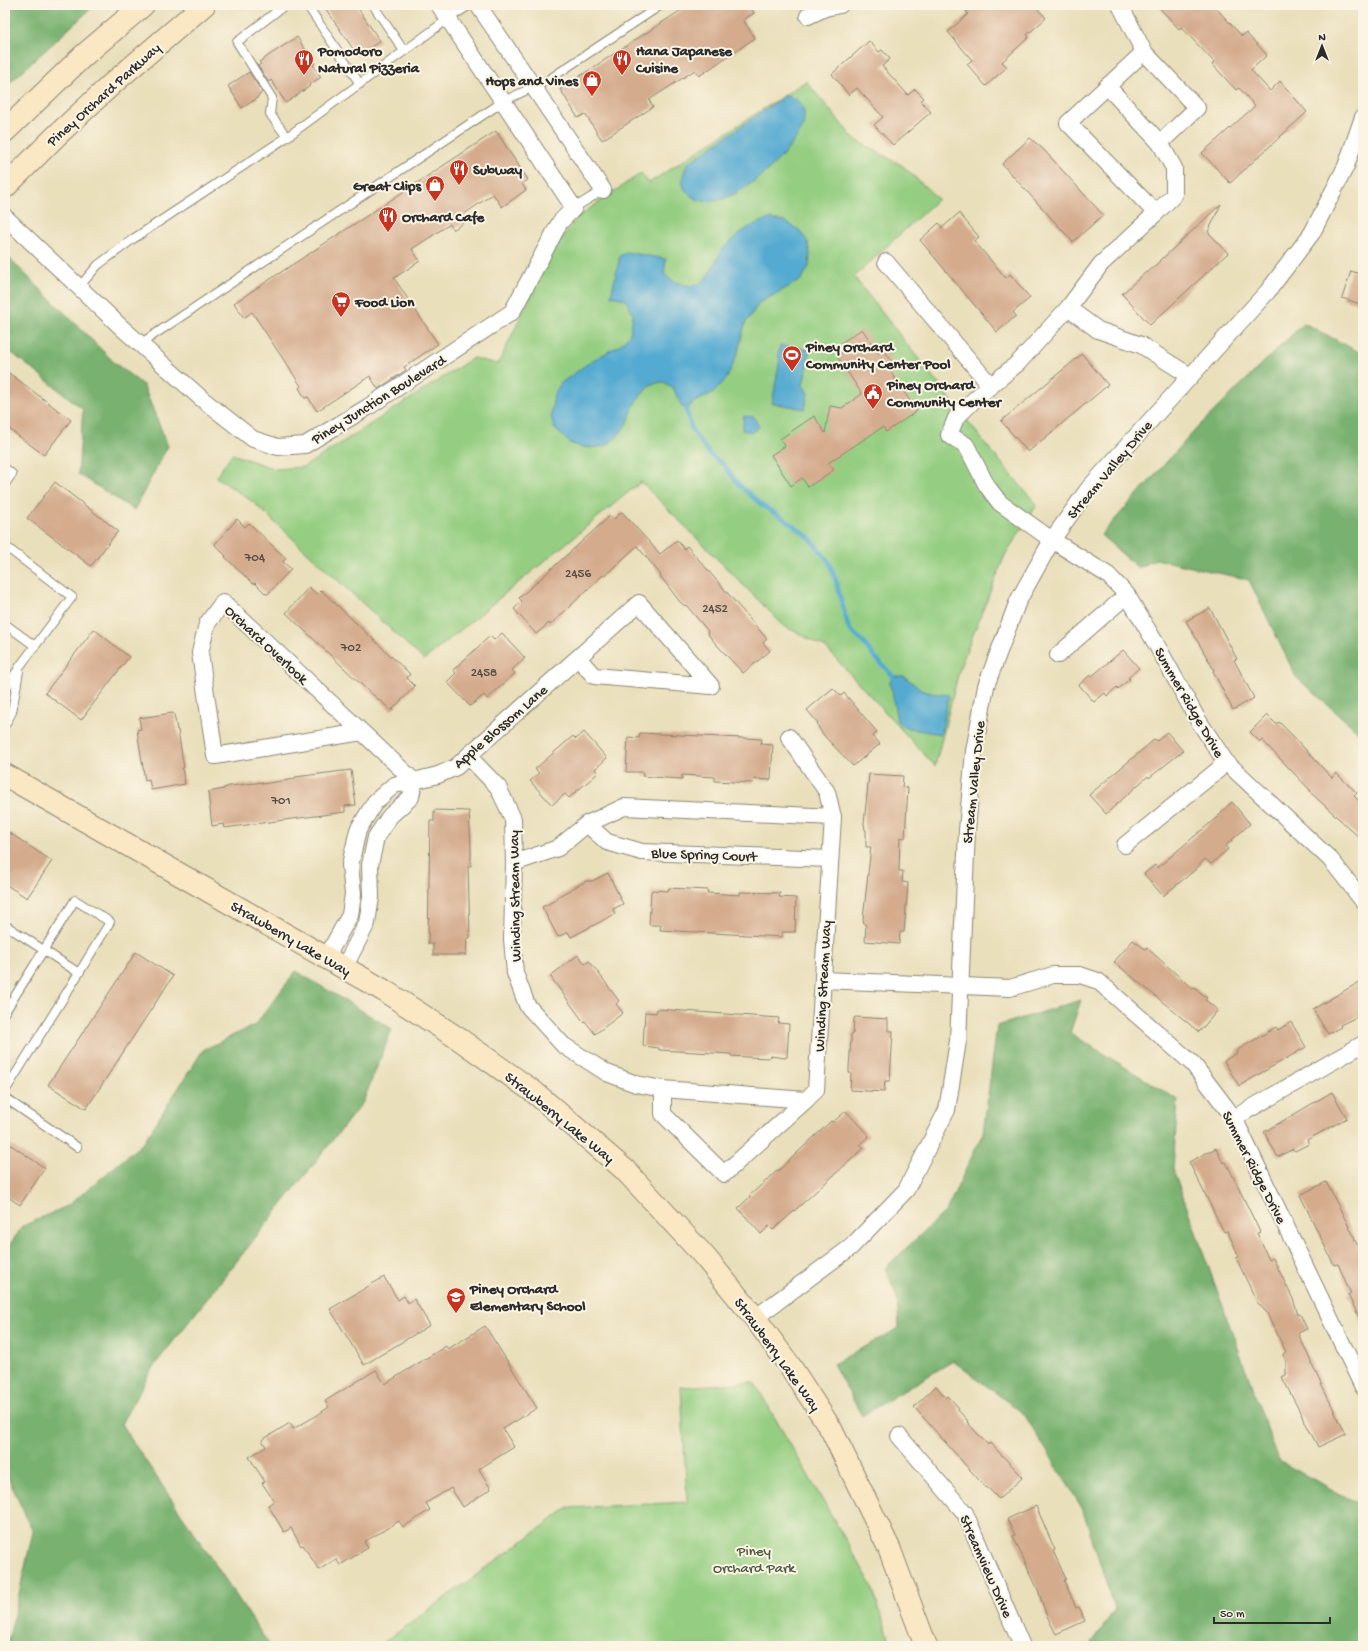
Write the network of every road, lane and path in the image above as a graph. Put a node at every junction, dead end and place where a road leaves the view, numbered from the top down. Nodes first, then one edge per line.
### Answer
1 (143, 5) edge
2 (204, 5) edge
3 (285, 5) edge
4 (307, 5) edge
5 (373, 5) edge
6 (439, 5) edge
7 (470, 5) edge
8 (478, 5) edge
9 (661, 5) edge
10 (840, 5) edge
11 (1120, 5) edge
12 (808, 16) dead end
13 (448, 19) junction
14 (404, 51) junction
15 (1144, 52) junction
16 (360, 84) junction
17 (533, 86) junction
18 (1107, 86) junction
19 (504, 101) junction
20 (1363, 117) edge
21 (5, 130) edge
22 (287, 137) junction
23 (1160, 143) junction
24 (5, 187) edge
25 (603, 190) joint
26 (574, 208) junction
27 (1156, 213) junction
28 (5, 216) edge
29 (886, 262) dead end
30 (79, 287) junction
31 (1068, 308) junction
32 (140, 344) junction
33 (1190, 376) junction
34 (991, 386) junction
35 (5, 468) edge
36 (5, 484) edge
37 (1052, 540) junction
38 (5, 546) edge
39 (1127, 595) junction
40 (5, 624) edge
41 (35, 646) junction
42 (1058, 655) dead end
43 (578, 658) junction
44 (20, 666) junction
45 (5, 690) edge
46 (5, 725) edge
47 (362, 732) junction
48 (790, 738) dead end
49 (468, 756) junction
50 (1225, 762) junction
51 (5, 775) edge
52 (414, 781) junction
53 (833, 817) junction
54 (587, 824) junction
55 (1125, 845) dead end
56 (830, 860) junction
57 (514, 863) junction
58 (1363, 901) edge
59 (6, 928) edge
60 (44, 950) junction
61 (335, 963) junction
62 (79, 973) junction
63 (823, 980) junction
64 (959, 986) junction
65 (5, 1012) edge
66 (1363, 1044) edge
67 (663, 1088) junction
68 (5, 1091) edge
69 (5, 1098) edge
70 (806, 1100) junction
71 (1234, 1118) junction
72 (77, 1147) dead end
73 (755, 1318) junction
74 (1363, 1387) edge
75 (899, 1436) dead end
76 (926, 1646) edge
77 (1022, 1646) edge

1 - 21 street
2 - 24 street, Piney Orchard Parkway
3 - 22 lane
4 - 16 lane
5 - 14 lane
6 - 13 street
7 - 13 lane
8 - 17 street
9 - 17 lane
10 - 12 street
11 - 15 street
13 - 14 lane
13 - 19 street
14 - 16 lane
15 - 18 street
15 - 23 street
16 - 22 lane
17 - 19 lane
17 - 25 street
18 - 23 street
18 - 27 street
19 - 26 street
19 - 32 lane
20 - 33 street, Stream Valley Drive
22 - 30 lane
23 - 27 street
25 - 26 lane
26 - 32 street, Piney Junction Boulevard
27 - 31 street
28 - 30 street, Piney Junction Boulevard
29 - 34 street
30 - 32 street, Piney Junction Boulevard
31 - 33 street
31 - 34 street
33 - 37 street, Stream Valley Drive
34 - 37 street, Summer Ridge Drive
35 - 36 lane
37 - 39 street, Summer Ridge Drive
37 - 64 street, Stream Valley Drive
38 - 41 lane
39 - 42 street
39 - 50 street, Summer Ridge Drive
40 - 41 lane
41 - 44 lane
43 - 43 street, Apple Blossom Lane
43 - 49 street, Apple Blossom Lane
44 - 45 lane
44 - 46 lane
47 - 47 street, Orchard Overlook
47 - 52 street, Orchard Overlook
48 - 53 street, Winding Stream Way
49 - 52 street, Apple Blossom Lane
49 - 57 street, Winding Stream Way
50 - 55 street
50 - 58 street, Summer Ridge Drive
51 - 61 street, Strawberry Lake Way
52 - 61 street
53 - 54 street
53 - 56 street, Winding Stream Way
54 - 56 street, Blue Spring Court
54 - 57 street
56 - 63 street, Winding Stream Way
57 - 67 street, Winding Stream Way
59 - 60 lane
60 - 62 lane
60 - 62 lane
60 - 65 lane
61 - 73 street, Strawberry Lake Way
62 - 68 lane
63 - 64 street, Summer Ridge Drive
63 - 70 street, Winding Stream Way
64 - 71 street, Summer Ridge Drive
64 - 73 street, Stream Valley Drive
66 - 71 street
67 - 70 street, Winding Stream Way
67 - 70 street, Winding Stream Way
69 - 72 lane
71 - 74 street, Summer Ridge Drive
73 - 76 street, Strawberry Lake Way
75 - 77 street, Streamview Drive

